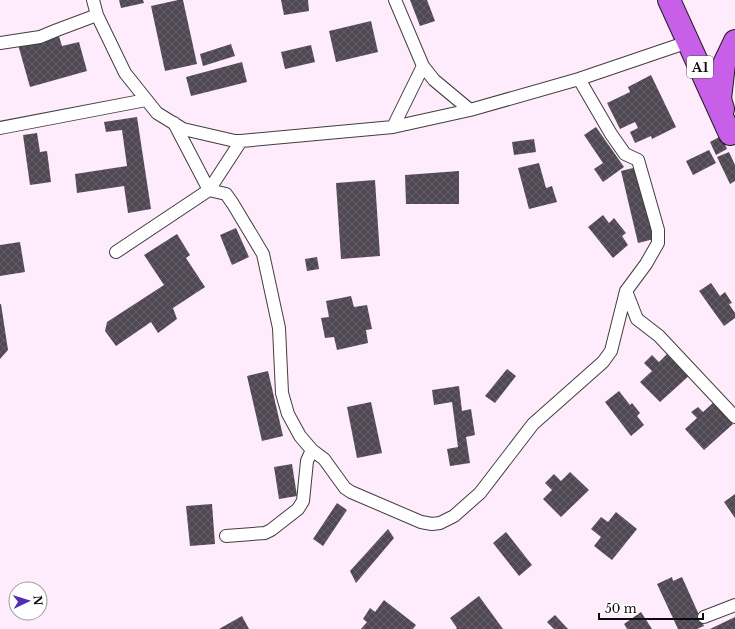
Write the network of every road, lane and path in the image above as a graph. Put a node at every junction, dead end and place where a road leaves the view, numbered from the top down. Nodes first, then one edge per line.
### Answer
1 (93, 0) edge
2 (395, 0) edge
3 (669, 0) edge
4 (97, 15) junction
5 (735, 41) edge
6 (688, 42) junction
7 (0, 43) edge
8 (423, 66) junction
9 (578, 79) junction
10 (146, 100) junction
11 (470, 110) junction
12 (174, 123) junction
13 (393, 127) junction
14 (0, 128) edge
15 (732, 138) edge
16 (241, 142) junction
17 (209, 190) junction
18 (116, 252) dead end
19 (626, 291) junction
20 (735, 417) edge
21 (312, 450) junction
22 (226, 536) dead end
23 (735, 605) edge
24 (704, 617) dead end

1 - 4 street
2 - 8 street
3 - 6 highway, A1
4 - 7 street
4 - 10 street
5 - 15 highway
6 - 9 street
6 - 15 highway, A1
8 - 11 street
8 - 13 street
9 - 11 street
9 - 19 street
10 - 12 street
10 - 14 street
11 - 13 street
12 - 16 street
12 - 17 street
13 - 16 street
16 - 17 street
17 - 18 street
17 - 21 street
19 - 20 street
19 - 21 street
21 - 22 street
23 - 24 street

